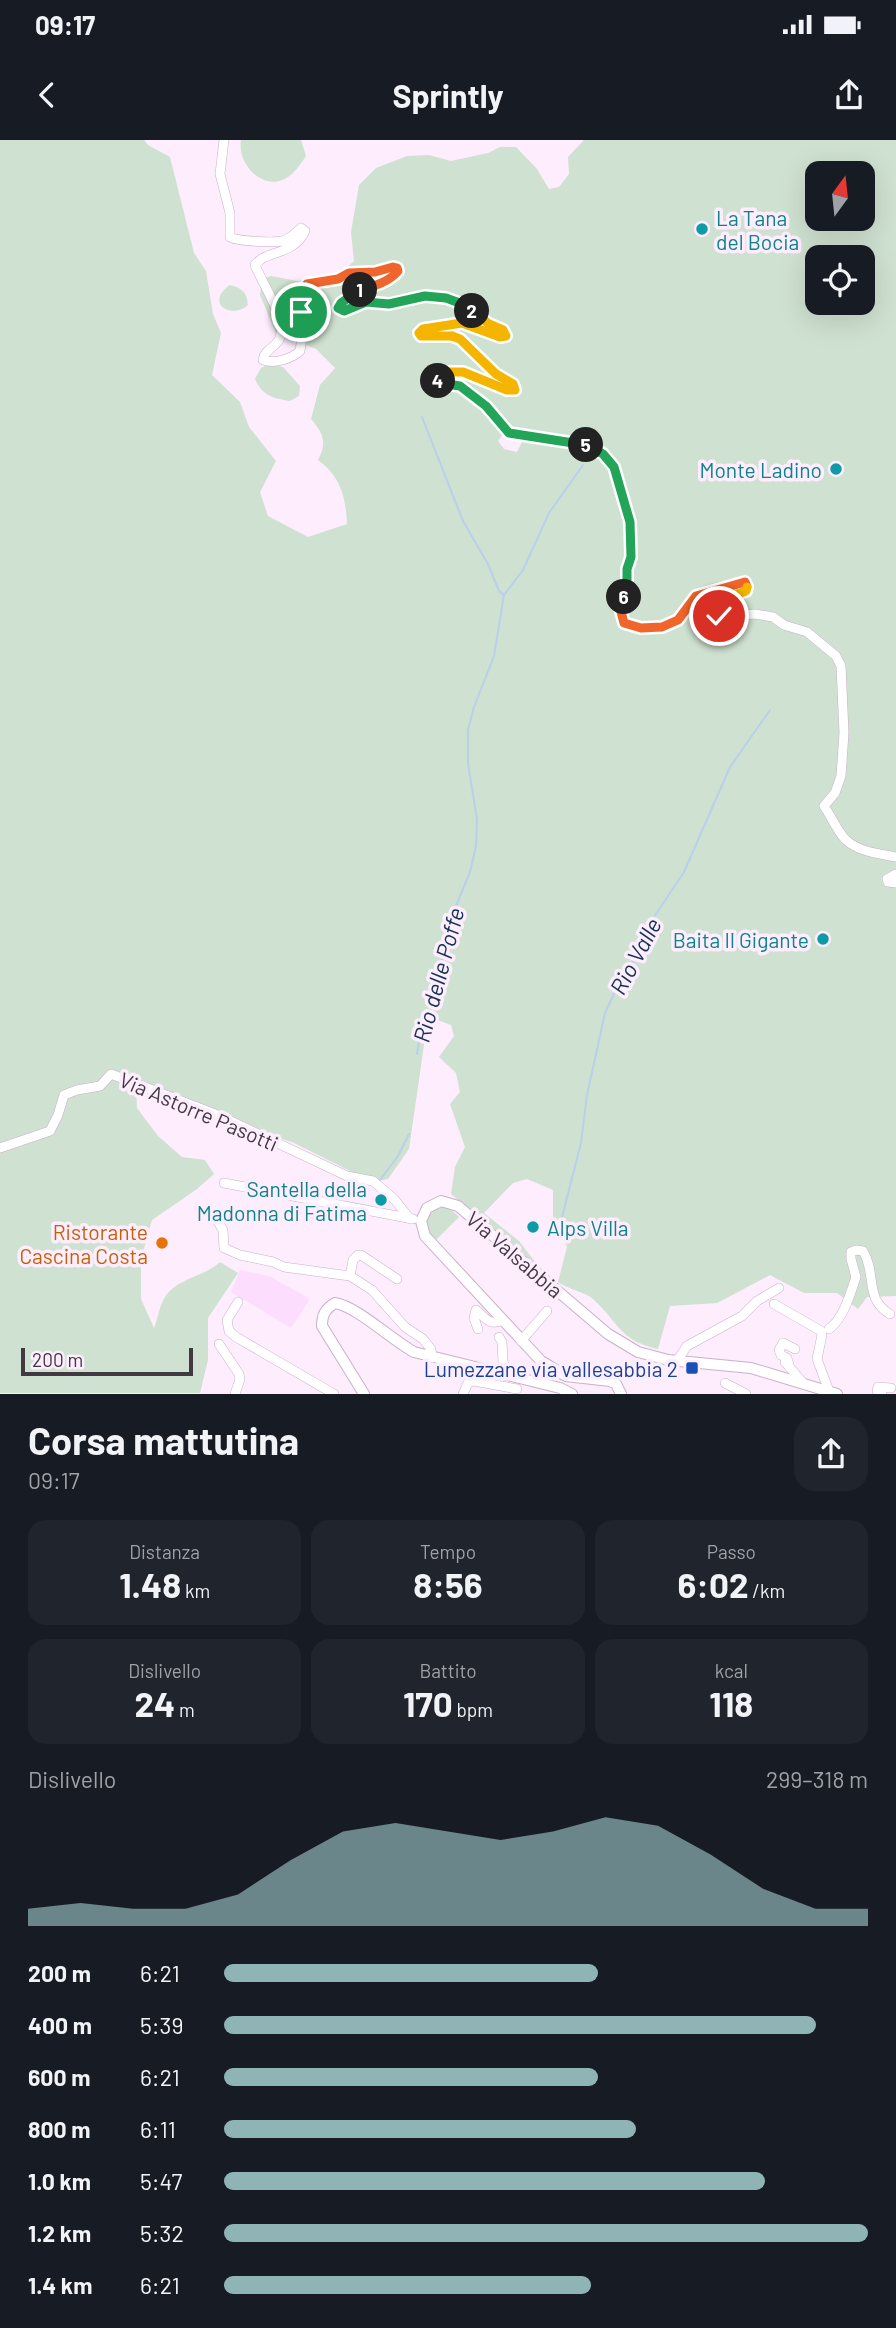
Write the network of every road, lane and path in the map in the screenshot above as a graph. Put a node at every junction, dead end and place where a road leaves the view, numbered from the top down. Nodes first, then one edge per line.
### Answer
1 (224, 140) edge
2 (896, 857) edge
3 (896, 874) edge
4 (896, 883) edge
5 (0, 1148) edge
6 (224, 1183) dead end
7 (215, 1217) dead end
8 (416, 1220) junction
9 (351, 1276) junction
10 (397, 1279) dead end
11 (779, 1288) dead end
12 (238, 1302) dead end
13 (774, 1304) dead end
14 (547, 1311) dead end
15 (890, 1314) dead end
16 (502, 1320) junction
17 (478, 1329) dead end
18 (499, 1338) dead end
19 (521, 1341) junction
20 (219, 1344) dead end
21 (820, 1346) junction
22 (795, 1349) dead end
23 (432, 1357) junction
24 (776, 1357) dead end
25 (677, 1361) junction
26 (789, 1365) junction
27 (725, 1383) dead end
28 (516, 1384) edge
29 (804, 1384) junction
30 (833, 1392) edge
31 (235, 1394) edge
32 (334, 1394) edge
33 (364, 1394) edge
34 (463, 1394) edge
35 (572, 1394) edge
36 (621, 1394) edge
37 (746, 1394) edge

1 - 2 street
3 - 4 street
5 - 8 street, Via Astorre Pasotti
6 - 8 street
7 - 9 street
8 - 16 main road
8 - 25 main road, Via Valsabbia
9 - 10 street
9 - 23 street
11 - 25 street
12 - 32 street
13 - 21 street, Via Valsabbia
14 - 19 street, Via Valsabbia
15 - 21 street
16 - 17 street
16 - 19 main road
18 - 28 street
19 - 36 main road
20 - 31 street
21 - 30 street, Via Valsabbia
22 - 26 street
23 - 28 main road
23 - 33 main road
24 - 26 street
25 - 29 main road, Via Valsabbia
26 - 29 street
27 - 37 street
28 - 34 street
28 - 35 main road
29 - 30 main road, Via Valsabbia

